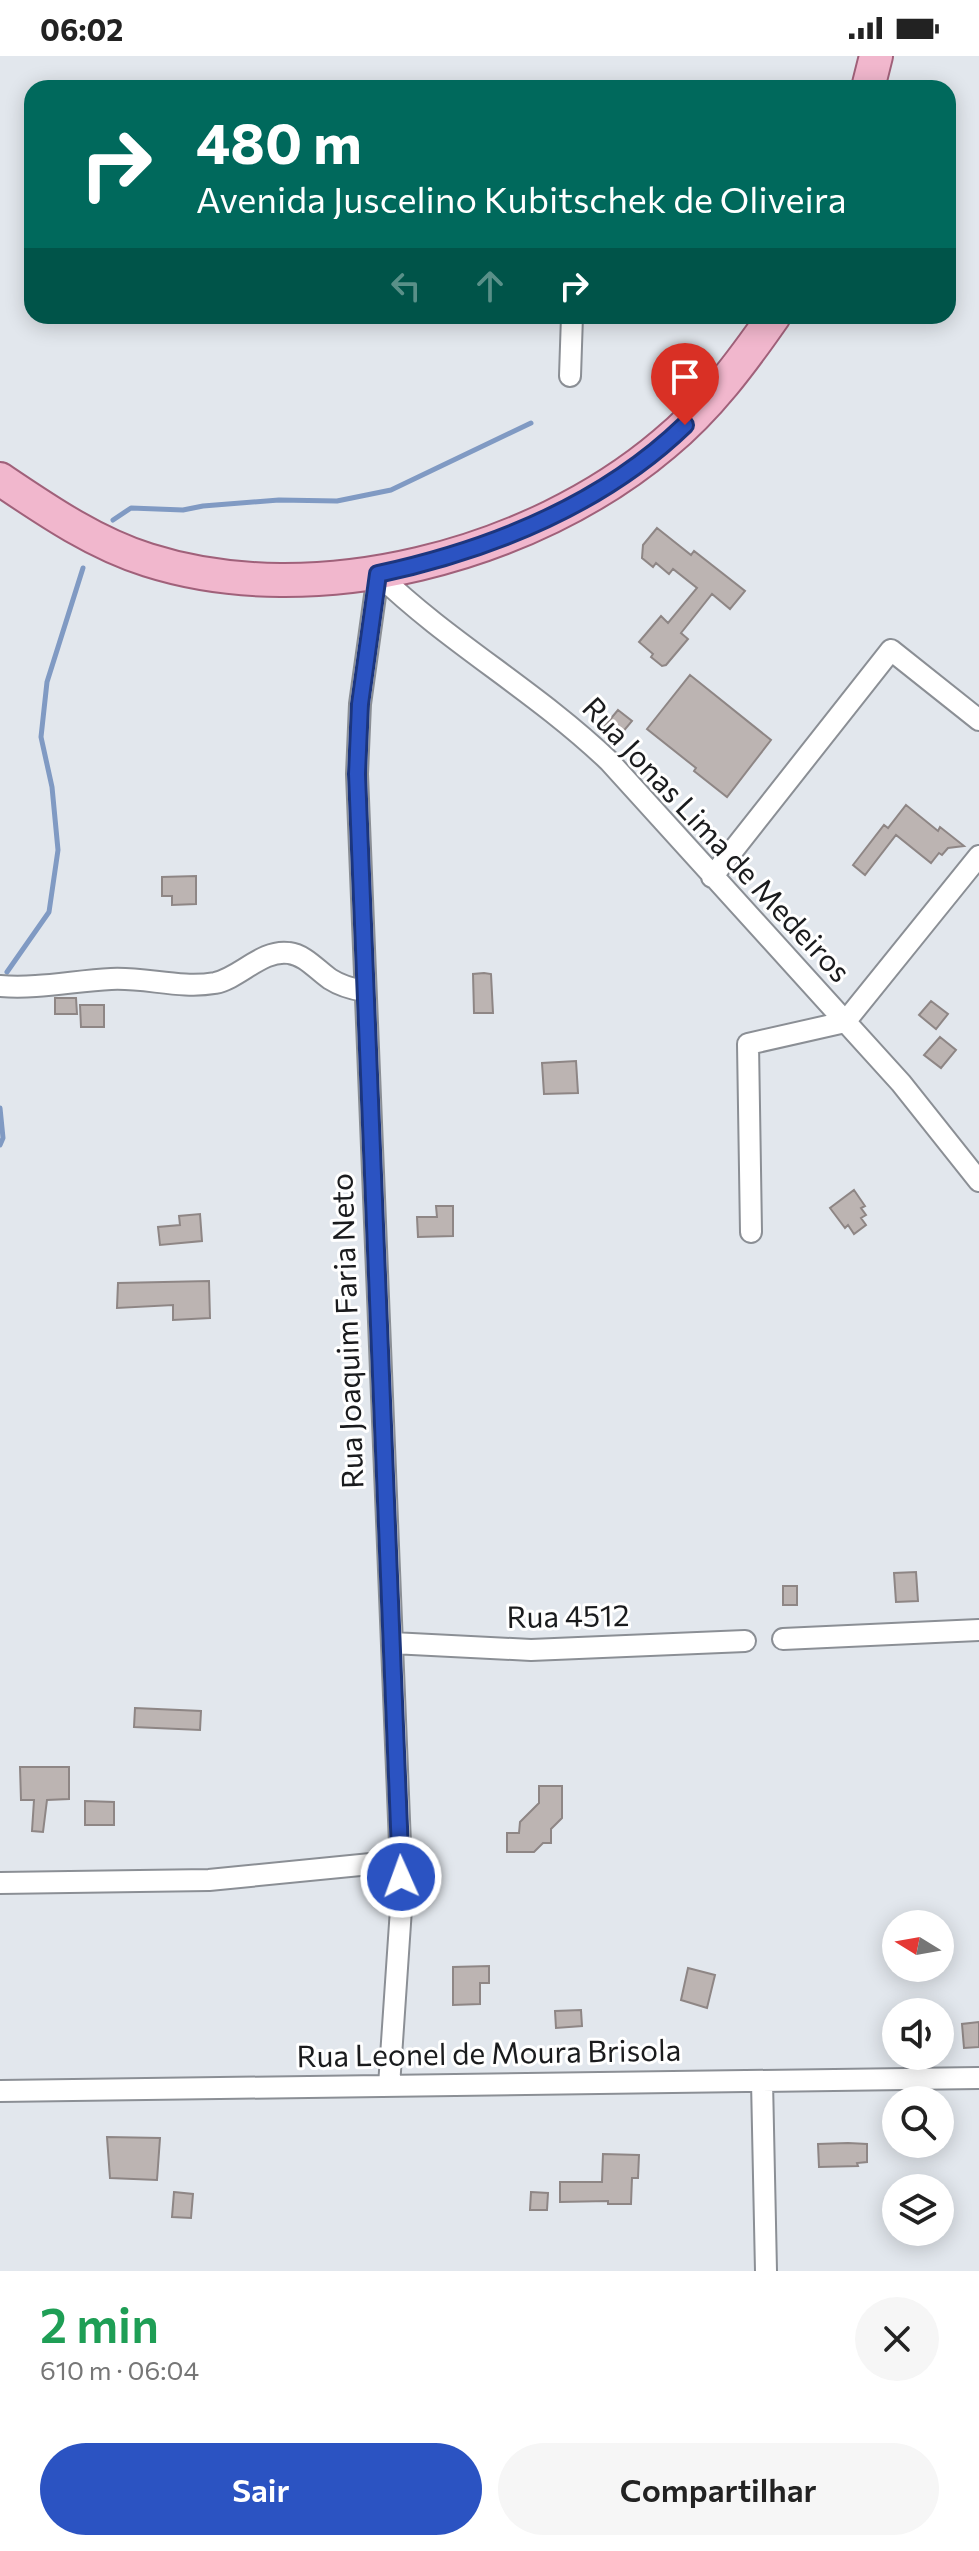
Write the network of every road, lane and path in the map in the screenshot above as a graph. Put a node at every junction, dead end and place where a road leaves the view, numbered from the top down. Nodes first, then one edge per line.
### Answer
1 (876, 56) edge
2 (870, 80) edge
3 (572, 324) edge
4 (768, 324) edge
5 (570, 376) dead end
6 (0, 479) edge
7 (378, 574) junction
8 (979, 720) edge
9 (979, 856) edge
10 (712, 877) junction
11 (0, 986) edge
12 (364, 991) junction
13 (845, 1022) junction
14 (978, 1174) edge
15 (751, 1232) dead end
16 (979, 1630) edge
17 (783, 1639) dead end
18 (745, 1641) dead end
19 (392, 1643) junction
20 (401, 1861) junction
21 (0, 1883) edge
22 (979, 2078) edge
23 (762, 2081) junction
24 (389, 2086) junction
25 (0, 2091) edge
26 (766, 2271) edge

1 - 2 main road
3 - 5 street
4 - 7 main road
6 - 7 main road
7 - 10 street, Rua Jonas Lima de Medeiros
7 - 12 street, Rua Joaquim Faria Neto
8 - 10 street
9 - 13 street
10 - 13 street, Rua Jonas Lima de Medeiros
11 - 12 street
12 - 19 street, Rua Joaquim Faria Neto
13 - 14 street, Rua Jonas Lima de Medeiros
13 - 15 street
16 - 17 street
18 - 19 street, Rua 4512
19 - 20 street, Rua Joaquim Faria Neto
20 - 21 street
20 - 24 street, Rua Joaquim Faria Neto
22 - 23 street, Rua Leonel de Moura Brisola
23 - 24 street, Rua Leonel de Moura Brisola
23 - 26 street
24 - 25 street, Rua Leonel de Moura Brisola

